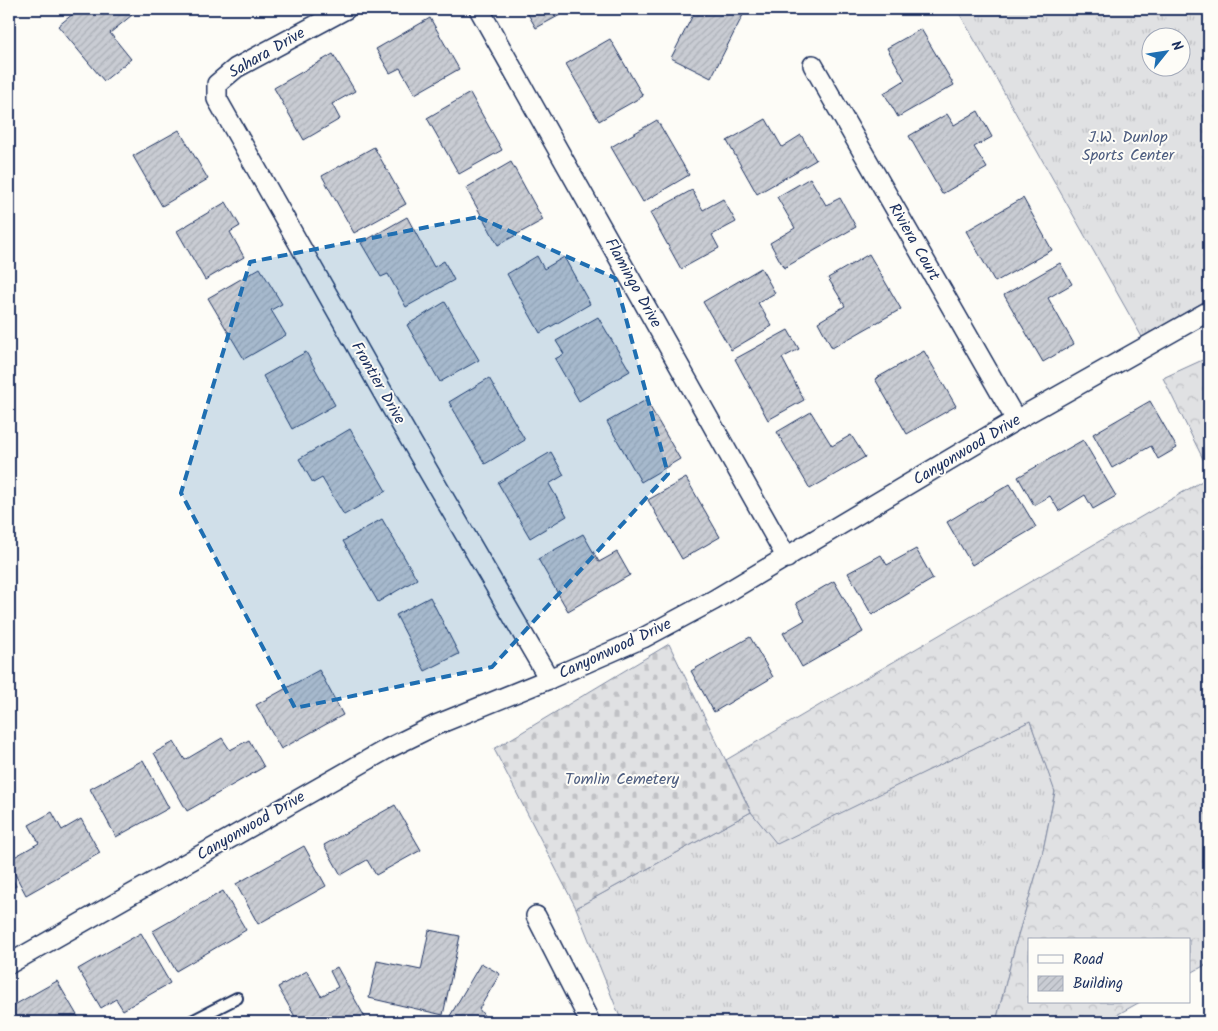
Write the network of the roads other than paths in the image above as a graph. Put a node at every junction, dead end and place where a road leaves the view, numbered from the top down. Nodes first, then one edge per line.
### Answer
1 (346, 9) edge
2 (478, 9) edge
3 (813, 64) dead end
4 (216, 84) joint
5 (1209, 311) edge
6 (1016, 420) junction
7 (787, 558) junction
8 (549, 679) junction
9 (536, 916) dead end
10 (9, 964) edge
11 (237, 998) dead end
12 (190, 1022) edge
13 (590, 1022) edge

1 - 4 street, Sahara Drive
2 - 7 street, Flamingo Drive
3 - 6 street, Riviera Court
4 - 8 street, Frontier Drive
5 - 6 street, Canyonwood Drive
6 - 7 street, Canyonwood Drive
7 - 8 street, Canyonwood Drive
8 - 10 street, Canyonwood Drive
9 - 13 street
11 - 12 lane

